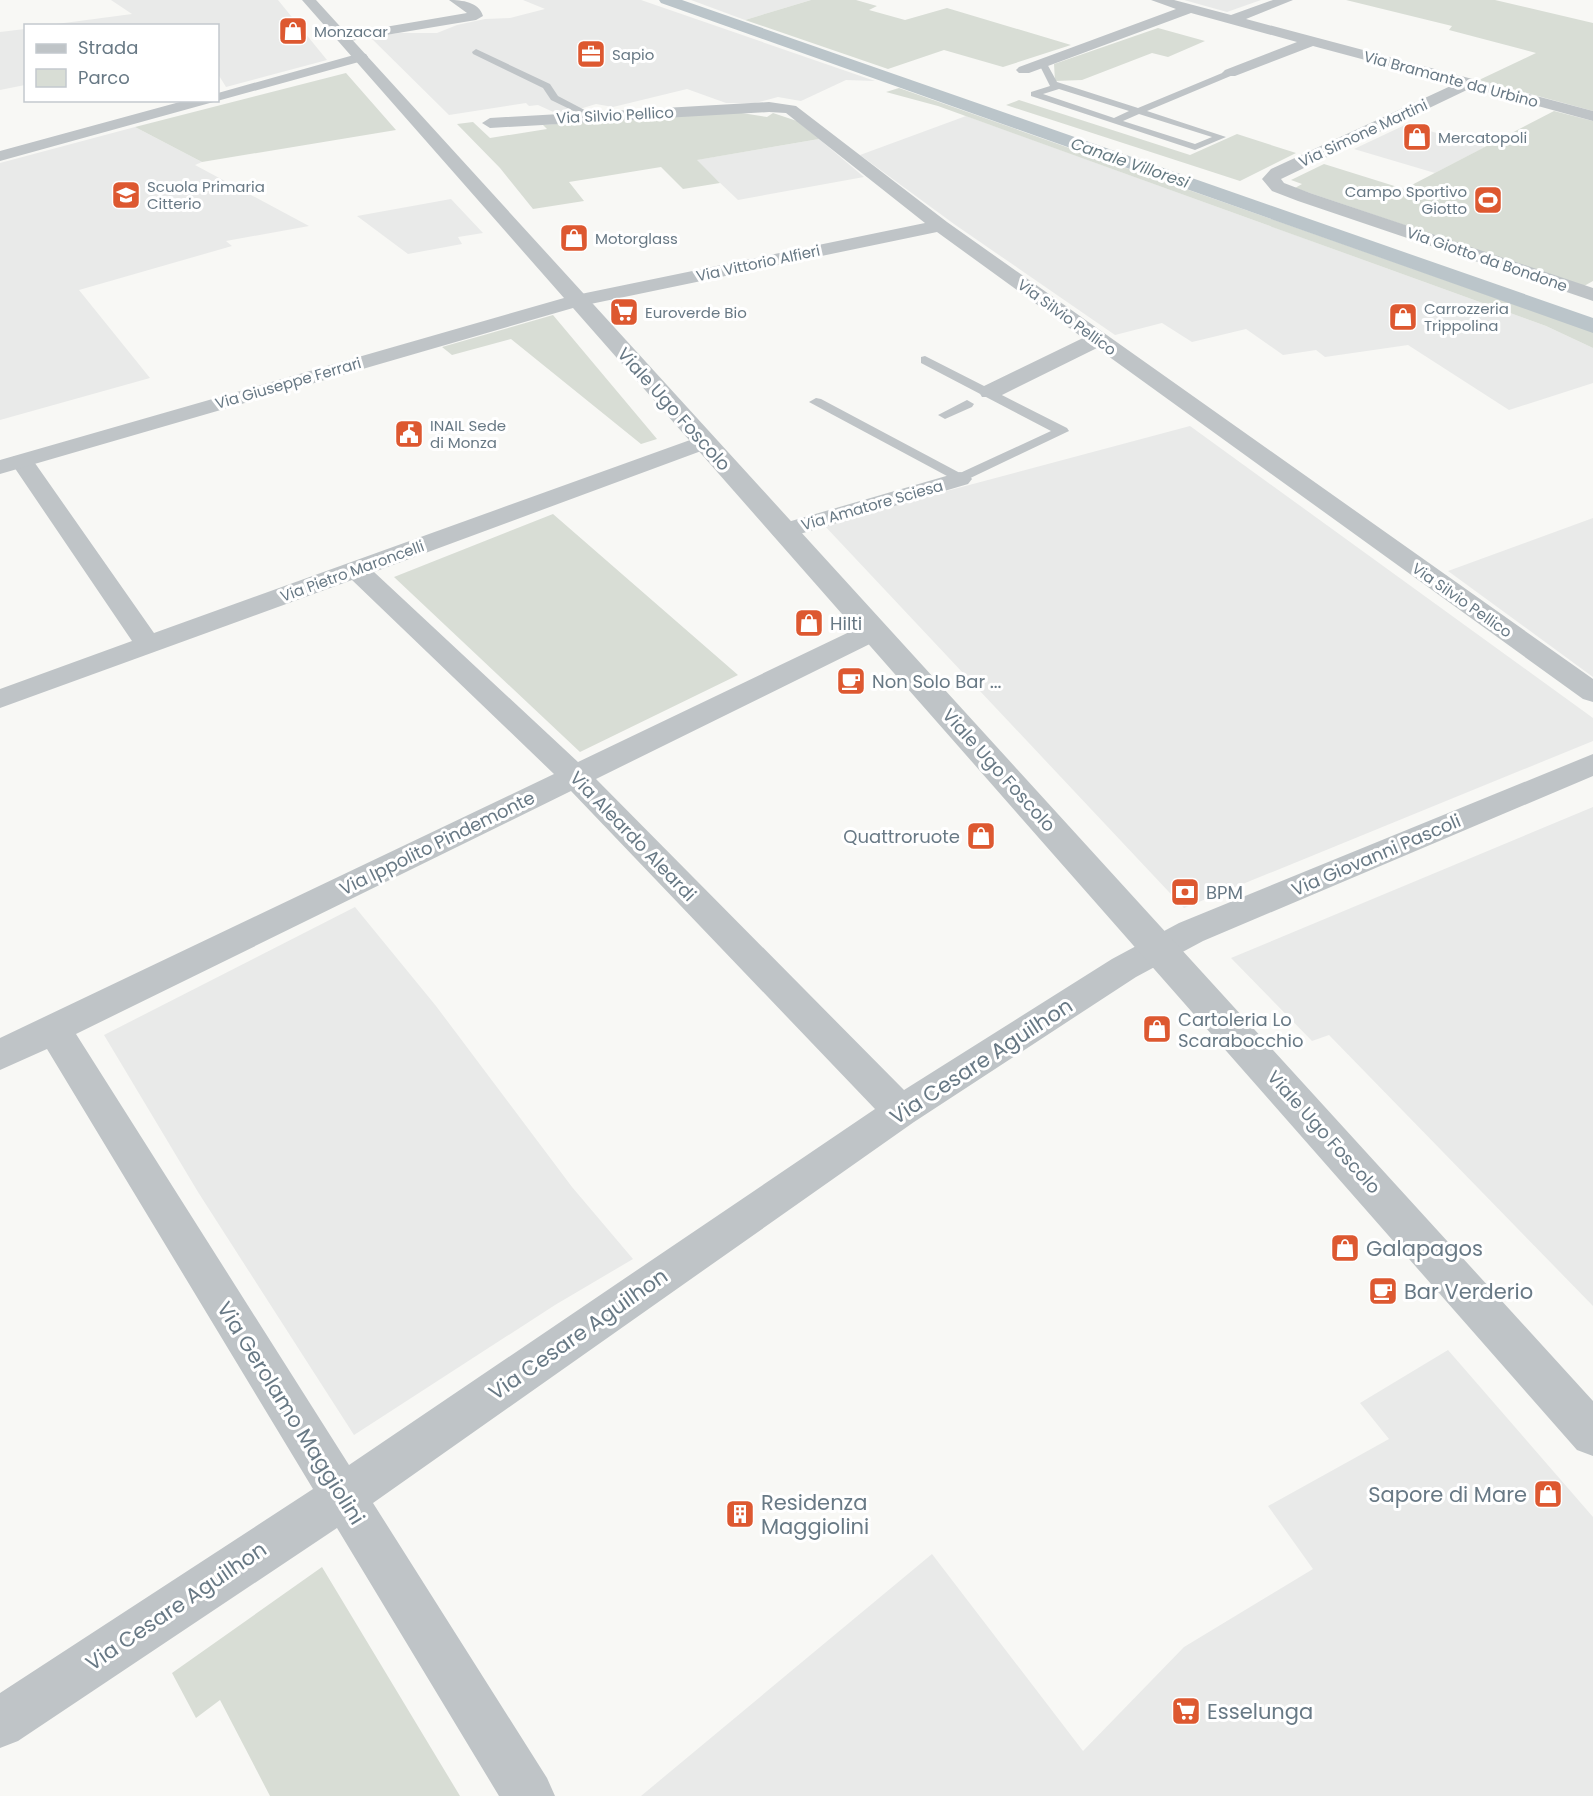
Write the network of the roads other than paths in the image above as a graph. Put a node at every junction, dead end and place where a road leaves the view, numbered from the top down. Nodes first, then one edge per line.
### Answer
1 (309, 0) edge
2 (456, 0) edge
3 (1158, 0) edge
4 (1286, 0) edge
5 (1189, 9) junction
6 (1230, 20) junction
7 (344, 38) junction
8 (1309, 42) junction
9 (476, 52) dead end
10 (364, 61) junction
11 (1042, 62) junction
12 (1024, 70) dead end
13 (1230, 73) joint
14 (1468, 84) junction
15 (1058, 86) junction
16 (219, 98) edge
17 (200, 102) edge
18 (1140, 111) junction
19 (591, 116) junction
20 (1593, 116) edge
21 (1114, 121) junction
22 (490, 123) dead end
23 (0, 156) edge
24 (1278, 187) joint
25 (940, 226) junction
26 (1593, 295) edge
27 (576, 301) junction
28 (1098, 339) junction
29 (925, 360) dead end
30 (987, 394) junction
31 (816, 402) dead end
32 (967, 404) dead end
33 (945, 415) dead end
34 (704, 442) junction
35 (11, 464) edge
36 (960, 479) junction
37 (783, 531) junction
38 (357, 570) junction
39 (874, 631) junction
40 (148, 645) junction
41 (1593, 693) edge
42 (0, 699) edge
43 (1593, 764) edge
44 (576, 776) junction
45 (1160, 948) junction
46 (54, 1029) junction
47 (0, 1055) edge
48 (902, 1111) junction
49 (1593, 1434) edge
50 (342, 1497) junction
51 (0, 1723) edge
52 (529, 1796) edge

1 - 7 street, Viale Ugo Foscolo
2 - 7 street
3 - 5 street, Via Bramante da Urbino
4 - 6 street
5 - 6 street, Via Bramante da Urbino
5 - 11 street
6 - 8 street, Via Bramante da Urbino
7 - 10 street, Viale Ugo Foscolo
8 - 13 street
8 - 14 street, Via Bramante da Urbino
9 - 19 lane
10 - 16 street
10 - 27 street, Viale Ugo Foscolo
11 - 12 street
11 - 15 lane
13 - 18 lane
14 - 20 street, Via Bramante da Urbino
14 - 24 street, Via Simone Martini
15 - 18 lane
15 - 21 lane
17 - 23 street
18 - 21 lane
18 - 21 lane
19 - 22 street, Via Silvio Pellico
19 - 25 street, Via Silvio Pellico
24 - 26 street, Via Giotto da Bondone
25 - 27 street, Via Vittorio Alfieri
25 - 28 street, Via Silvio Pellico
27 - 34 street, Viale Ugo Foscolo
27 - 35 street, Via Giuseppe Ferrari
28 - 30 street
28 - 41 street, Via Silvio Pellico
29 - 30 lane, Via Amatore Sciesa
30 - 36 lane, Via Amatore Sciesa
31 - 36 lane, Via Amatore Sciesa
32 - 33 lane
34 - 37 street, Viale Ugo Foscolo
34 - 38 street, Via Pietro Maroncelli
35 - 40 street
36 - 37 street, Via Amatore Sciesa
37 - 39 street, Viale Ugo Foscolo
38 - 40 street, Via Pietro Maroncelli
38 - 44 street, Via Aleardo Aleardi
39 - 44 street, Via Ippolito Pindemonte
39 - 45 street, Viale Ugo Foscolo
40 - 42 street, Via Pietro Maroncelli
43 - 45 street, Via Giovanni Pascoli
44 - 46 street, Via Ippolito Pindemonte
44 - 48 street, Via Aleardo Aleardi
45 - 48 street, Via Cesare Aguilhon
45 - 49 street, Viale Ugo Foscolo
46 - 47 street, Via Ippolito Pindemonte
46 - 50 street, Via Gerolamo Maggiolini
48 - 50 street, Via Cesare Aguilhon
50 - 51 street, Via Cesare Aguilhon
50 - 52 street, Via Gerolamo Maggiolini

